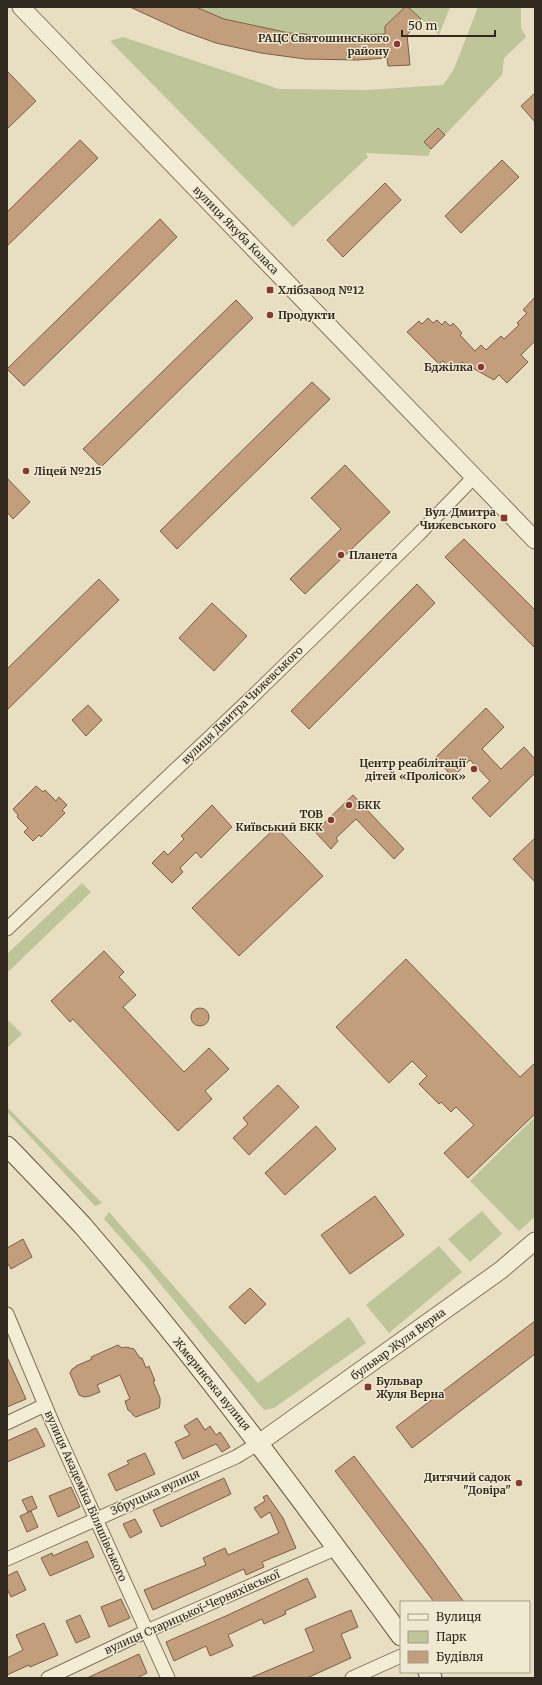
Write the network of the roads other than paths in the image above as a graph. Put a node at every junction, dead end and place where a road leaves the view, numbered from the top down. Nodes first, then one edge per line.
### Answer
1 (20, 7) edge
2 (474, 477) junction
3 (535, 540) edge
4 (7, 929) edge
5 (7, 1146) edge
6 (535, 1241) edge
7 (7, 1314) edge
8 (45, 1405) junction
9 (7, 1422) edge
10 (259, 1443) junction
11 (95, 1518) junction
12 (337, 1548) junction
13 (7, 1559) edge
14 (146, 1631) junction
15 (400, 1635) edge
16 (400, 1656) edge
17 (48, 1678) edge
18 (168, 1678) edge
19 (352, 1678) edge

1 - 2 street, вулиця Якуба Коласа
2 - 3 street, вулиця Якуба Коласа
2 - 4 street, вулиця Дмитра Чижевського
5 - 10 main road, Жмеринська вулиця
6 - 10 street, бульвар Жуля Верна
7 - 8 street, вулиця Академіка Біляшівського
8 - 9 street
8 - 11 street, вулиця Академіка Біляшівського
10 - 11 street, Збруцька вулиця
10 - 12 main road, Жмеринська вулиця
11 - 13 street, Збруцька вулиця
11 - 14 street, вулиця Академіка Біляшівського
12 - 14 street, вулиця Старицької-Черняхівської
12 - 15 main road, Жмеринська вулиця
14 - 17 street, вулиця Старицької-Черняхівської
14 - 18 street, вулиця Академіка Біляшівського
16 - 19 street

